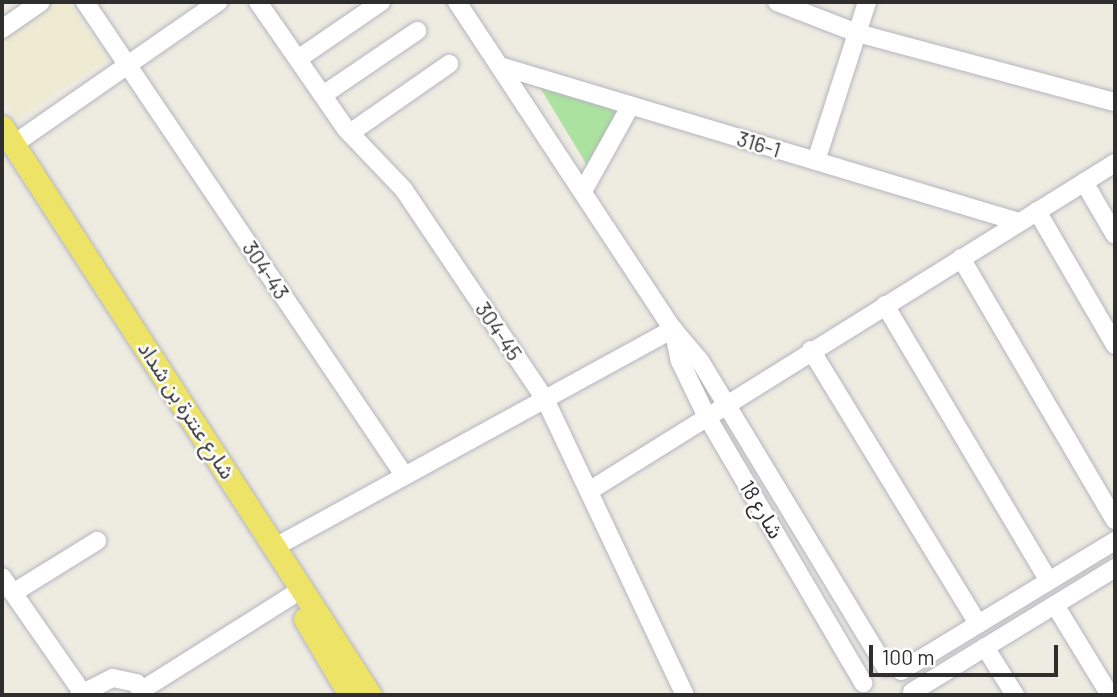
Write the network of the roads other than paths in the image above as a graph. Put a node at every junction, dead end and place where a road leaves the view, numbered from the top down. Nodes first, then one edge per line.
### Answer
1 (41, 2) edge
2 (85, 2) edge
3 (218, 2) edge
4 (258, 2) edge
5 (382, 2) edge
6 (457, 2) edge
7 (777, 2) edge
8 (867, 2) edge
9 (2, 29) edge
10 (417, 31) dead end
11 (857, 33) junction
12 (298, 60) junction
13 (449, 64) dead end
14 (127, 65) junction
15 (500, 66) junction
16 (323, 95) junction
17 (1115, 102) edge
18 (631, 105) junction
19 (349, 133) junction
20 (6, 141) edge
21 (816, 161) junction
22 (1115, 163) edge
23 (1084, 182) junction
24 (583, 191) junction
25 (1037, 211) junction
26 (1019, 222) junction
27 (1115, 236) edge
28 (961, 258) junction
29 (885, 304) junction
30 (673, 329) junction
31 (1115, 345) edge
32 (811, 350) junction
33 (545, 399) junction
34 (725, 403) junction
35 (706, 415) junction
36 (404, 475) junction
37 (589, 491) junction
38 (1115, 520) edge
39 (97, 541) dead end
40 (1115, 541) edge
41 (275, 547) junction
42 (1115, 568) edge
43 (2, 577) edge
44 (1049, 581) junction
45 (13, 593) junction
46 (291, 596) junction
47 (1055, 605) junction
48 (978, 624) junction
49 (985, 647) junction
50 (893, 669) junction
51 (862, 689) edge
52 (143, 692) edge
53 (80, 694) edge
54 (912, 694) edge
55 (350, 695) edge
56 (370, 695) edge
57 (685, 695) edge
58 (1016, 695) edge
59 (1110, 695) edge

1 - 9 street
2 - 14 street, 304-43
3 - 14 street
4 - 12 street, 304-45
5 - 12 street
6 - 15 street, شارع 18
7 - 11 street
8 - 11 street
10 - 16 street
11 - 17 street
11 - 21 street
12 - 16 street, 304-45
13 - 19 street
14 - 20 street
14 - 36 street, 304-43
15 - 18 street, 316-1
15 - 24 street, شارع 18
16 - 19 street, 304-45
18 - 21 street, 316-1
18 - 24 street
19 - 33 street, 304-45
20 - 41 main road, شارع عنترة بن شداد
20 - 46 main road, شارع عنترة بن شداد
21 - 26 street, 316-1
22 - 23 street
23 - 25 street
23 - 27 street
24 - 30 street, شارع 18
25 - 26 street
25 - 31 street
26 - 28 street
28 - 29 street
28 - 38 street
29 - 32 street
29 - 44 street
30 - 33 street
30 - 34 street, شارع 18
30 - 35 street, شارع 18
32 - 34 street
32 - 48 street
33 - 36 street
33 - 37 street, 304-45
34 - 35 street
34 - 50 street, شارع 18
35 - 37 street
35 - 51 street, شارع 18
36 - 41 street
37 - 57 street, 304-45
39 - 45 street
40 - 44 street
41 - 56 main road, شارع عنترة بن شداد
42 - 47 street
43 - 45 street
44 - 48 street
45 - 53 street
46 - 52 street
46 - 55 main road, شارع عنترة بن شداد
47 - 49 street
47 - 59 street
48 - 50 street
49 - 54 street
49 - 58 street
50 - 51 street
50 - 54 street, شارع 18
52 - 53 street

